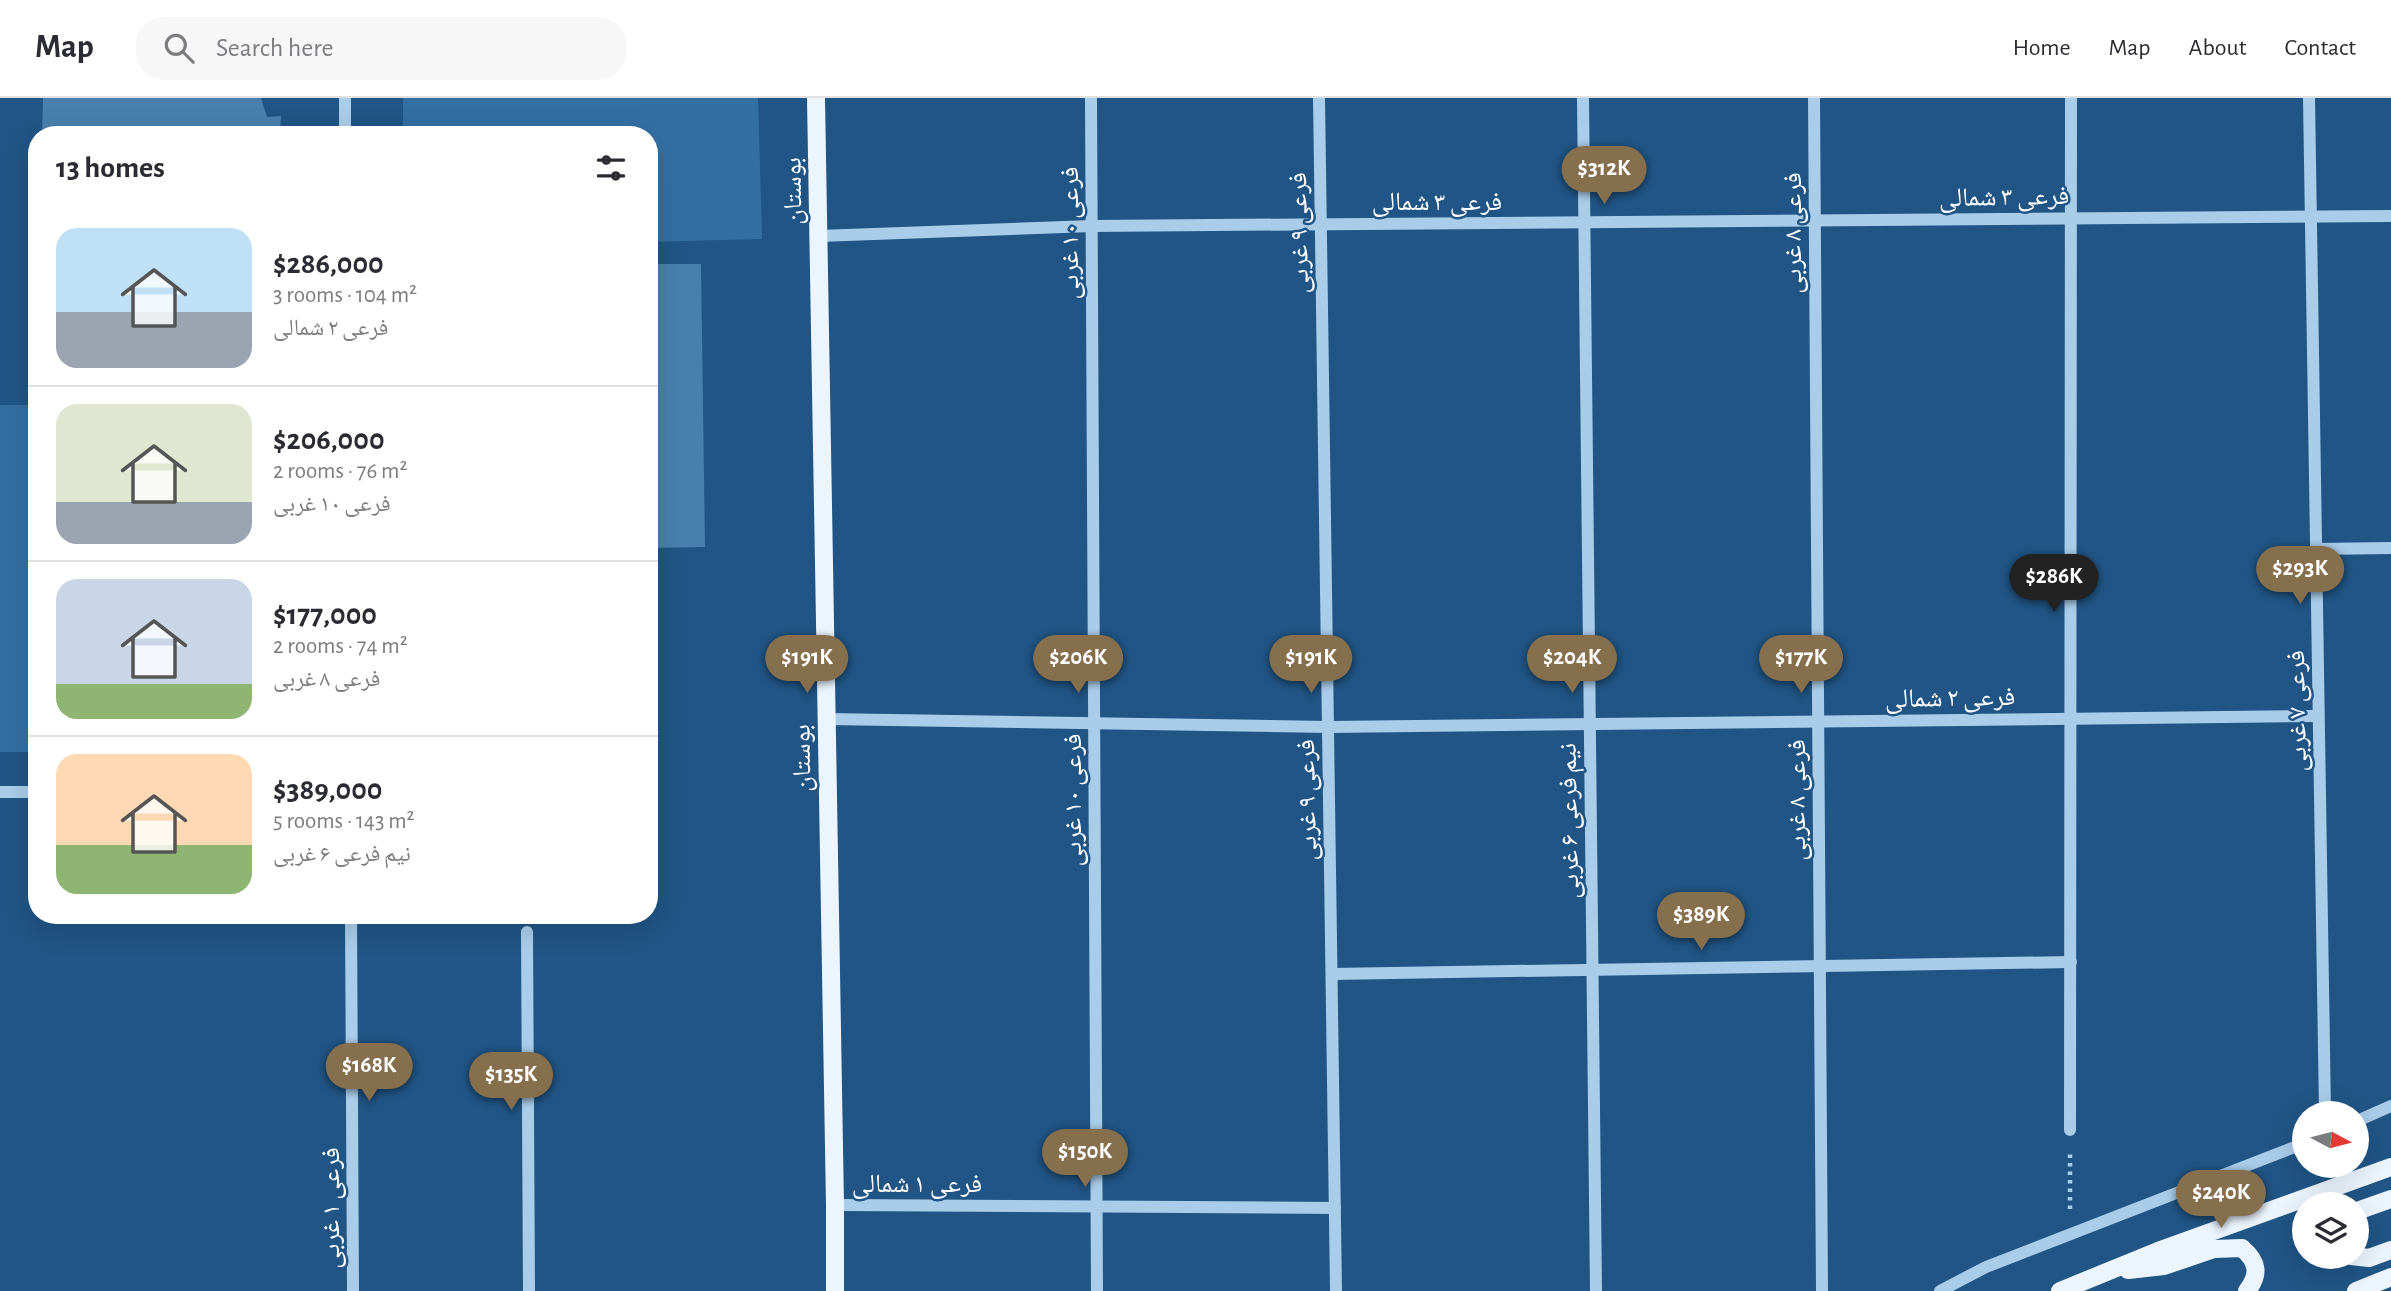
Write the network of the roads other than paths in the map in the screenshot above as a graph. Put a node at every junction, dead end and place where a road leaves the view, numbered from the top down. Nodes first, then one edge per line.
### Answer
1 (345, 98) edge
2 (816, 98) edge
3 (1091, 98) edge
4 (1319, 98) edge
5 (1583, 98) edge
6 (1814, 98) edge
7 (2071, 98) edge
8 (2309, 98) edge
9 (345, 126) edge
10 (2391, 216) edge
11 (2311, 217) junction
12 (2071, 218) junction
13 (1814, 220) junction
14 (1584, 222) junction
15 (1321, 225) junction
16 (1092, 226) junction
17 (819, 236) junction
18 (2391, 548) edge
19 (2316, 549) junction
20 (2318, 716) junction
21 (2071, 718) junction
22 (827, 719) junction
23 (1818, 721) junction
24 (1094, 723) junction
25 (1589, 724) junction
26 (1328, 727) junction
27 (0, 792) edge
28 (28, 792) edge
29 (351, 924) edge
30 (527, 932) dead end
31 (2071, 962) junction
32 (1820, 966) junction
33 (1592, 971) junction
34 (1332, 974) junction
35 (2325, 1101) edge
36 (2391, 1106) edge
37 (2370, 1115) edge
38 (2070, 1130) road end
39 (2292, 1148) edge
40 (2391, 1167) edge
41 (2391, 1199) edge
42 (835, 1205) junction
43 (1097, 1206) junction
44 (2369, 1207) edge
45 (1335, 1208) junction
46 (2391, 1250) edge
47 (2369, 1258) edge
48 (2103, 1274) junction
49 (2391, 1277) edge
50 (353, 1291) edge
51 (529, 1291) edge
52 (835, 1291) edge
53 (1097, 1291) edge
54 (1336, 1291) edge
55 (1596, 1291) edge
56 (1822, 1291) edge
57 (1940, 1291) edge
58 (2060, 1291) edge
59 (2247, 1291) edge
60 (2356, 1291) edge

1 - 9 street
2 - 17 main road, بوستان
3 - 16 street, فرعی ۱۰ غربی
4 - 15 street, فرعی ۹ غربی
5 - 14 street, نیم فرعی ۶ غربی
6 - 13 street, فرعی ۸ غربی
7 - 12 street
8 - 11 street, فرعی ۷ غربی
10 - 11 street, فرعی ۳ شمالی
11 - 12 street, فرعی ۳ شمالی
11 - 19 street, فرعی ۷ غربی
12 - 13 street, فرعی ۳ شمالی
12 - 21 street
13 - 14 street, فرعی ۳ شمالی
13 - 23 street, فرعی ۸ غربی
14 - 15 street, فرعی ۳ شمالی
14 - 25 street, نیم فرعی ۶ غربی
15 - 16 street, فرعی ۳ شمالی
15 - 26 street, فرعی ۹ غربی
16 - 17 street, فرعی ۳ شمالی
16 - 24 street, فرعی ۱۰ غربی
17 - 22 main road, بوستان
18 - 19 street
19 - 20 street, فرعی ۷ غربی
20 - 21 street, فرعی ۲ شمالی
20 - 35 street, فرعی ۷ غربی
21 - 23 street, فرعی ۲ شمالی
21 - 31 street
22 - 24 street, فرعی ۲ شمالی
22 - 42 main road, بوستان
23 - 25 street, فرعی ۲ شمالی
23 - 32 street, فرعی ۸ غربی
24 - 26 street, فرعی ۲ شمالی
24 - 43 street, فرعی ۱۰ غربی
25 - 26 street, فرعی ۲ شمالی
25 - 33 street, نیم فرعی ۶ غربی
26 - 34 street, فرعی ۹ غربی
27 - 28 street
29 - 50 street, فرعی ۱ غربی
30 - 51 street
31 - 32 street
31 - 38 street
32 - 33 street
32 - 56 street, فرعی ۸ غربی
33 - 34 street
33 - 55 street, نیم فرعی ۶ غربی
34 - 45 street, فرعی ۹ غربی
36 - 37 street
39 - 57 street
40 - 48 main road
41 - 44 main road
42 - 43 street, فرعی ۱ شمالی
42 - 52 main road, بوستان
43 - 45 street, فرعی ۱ شمالی
43 - 53 street, فرعی ۱۰ غربی
45 - 54 street, فرعی ۹ غربی
46 - 47 main road
48 - 58 main road
48 - 59 main road
49 - 60 main road

